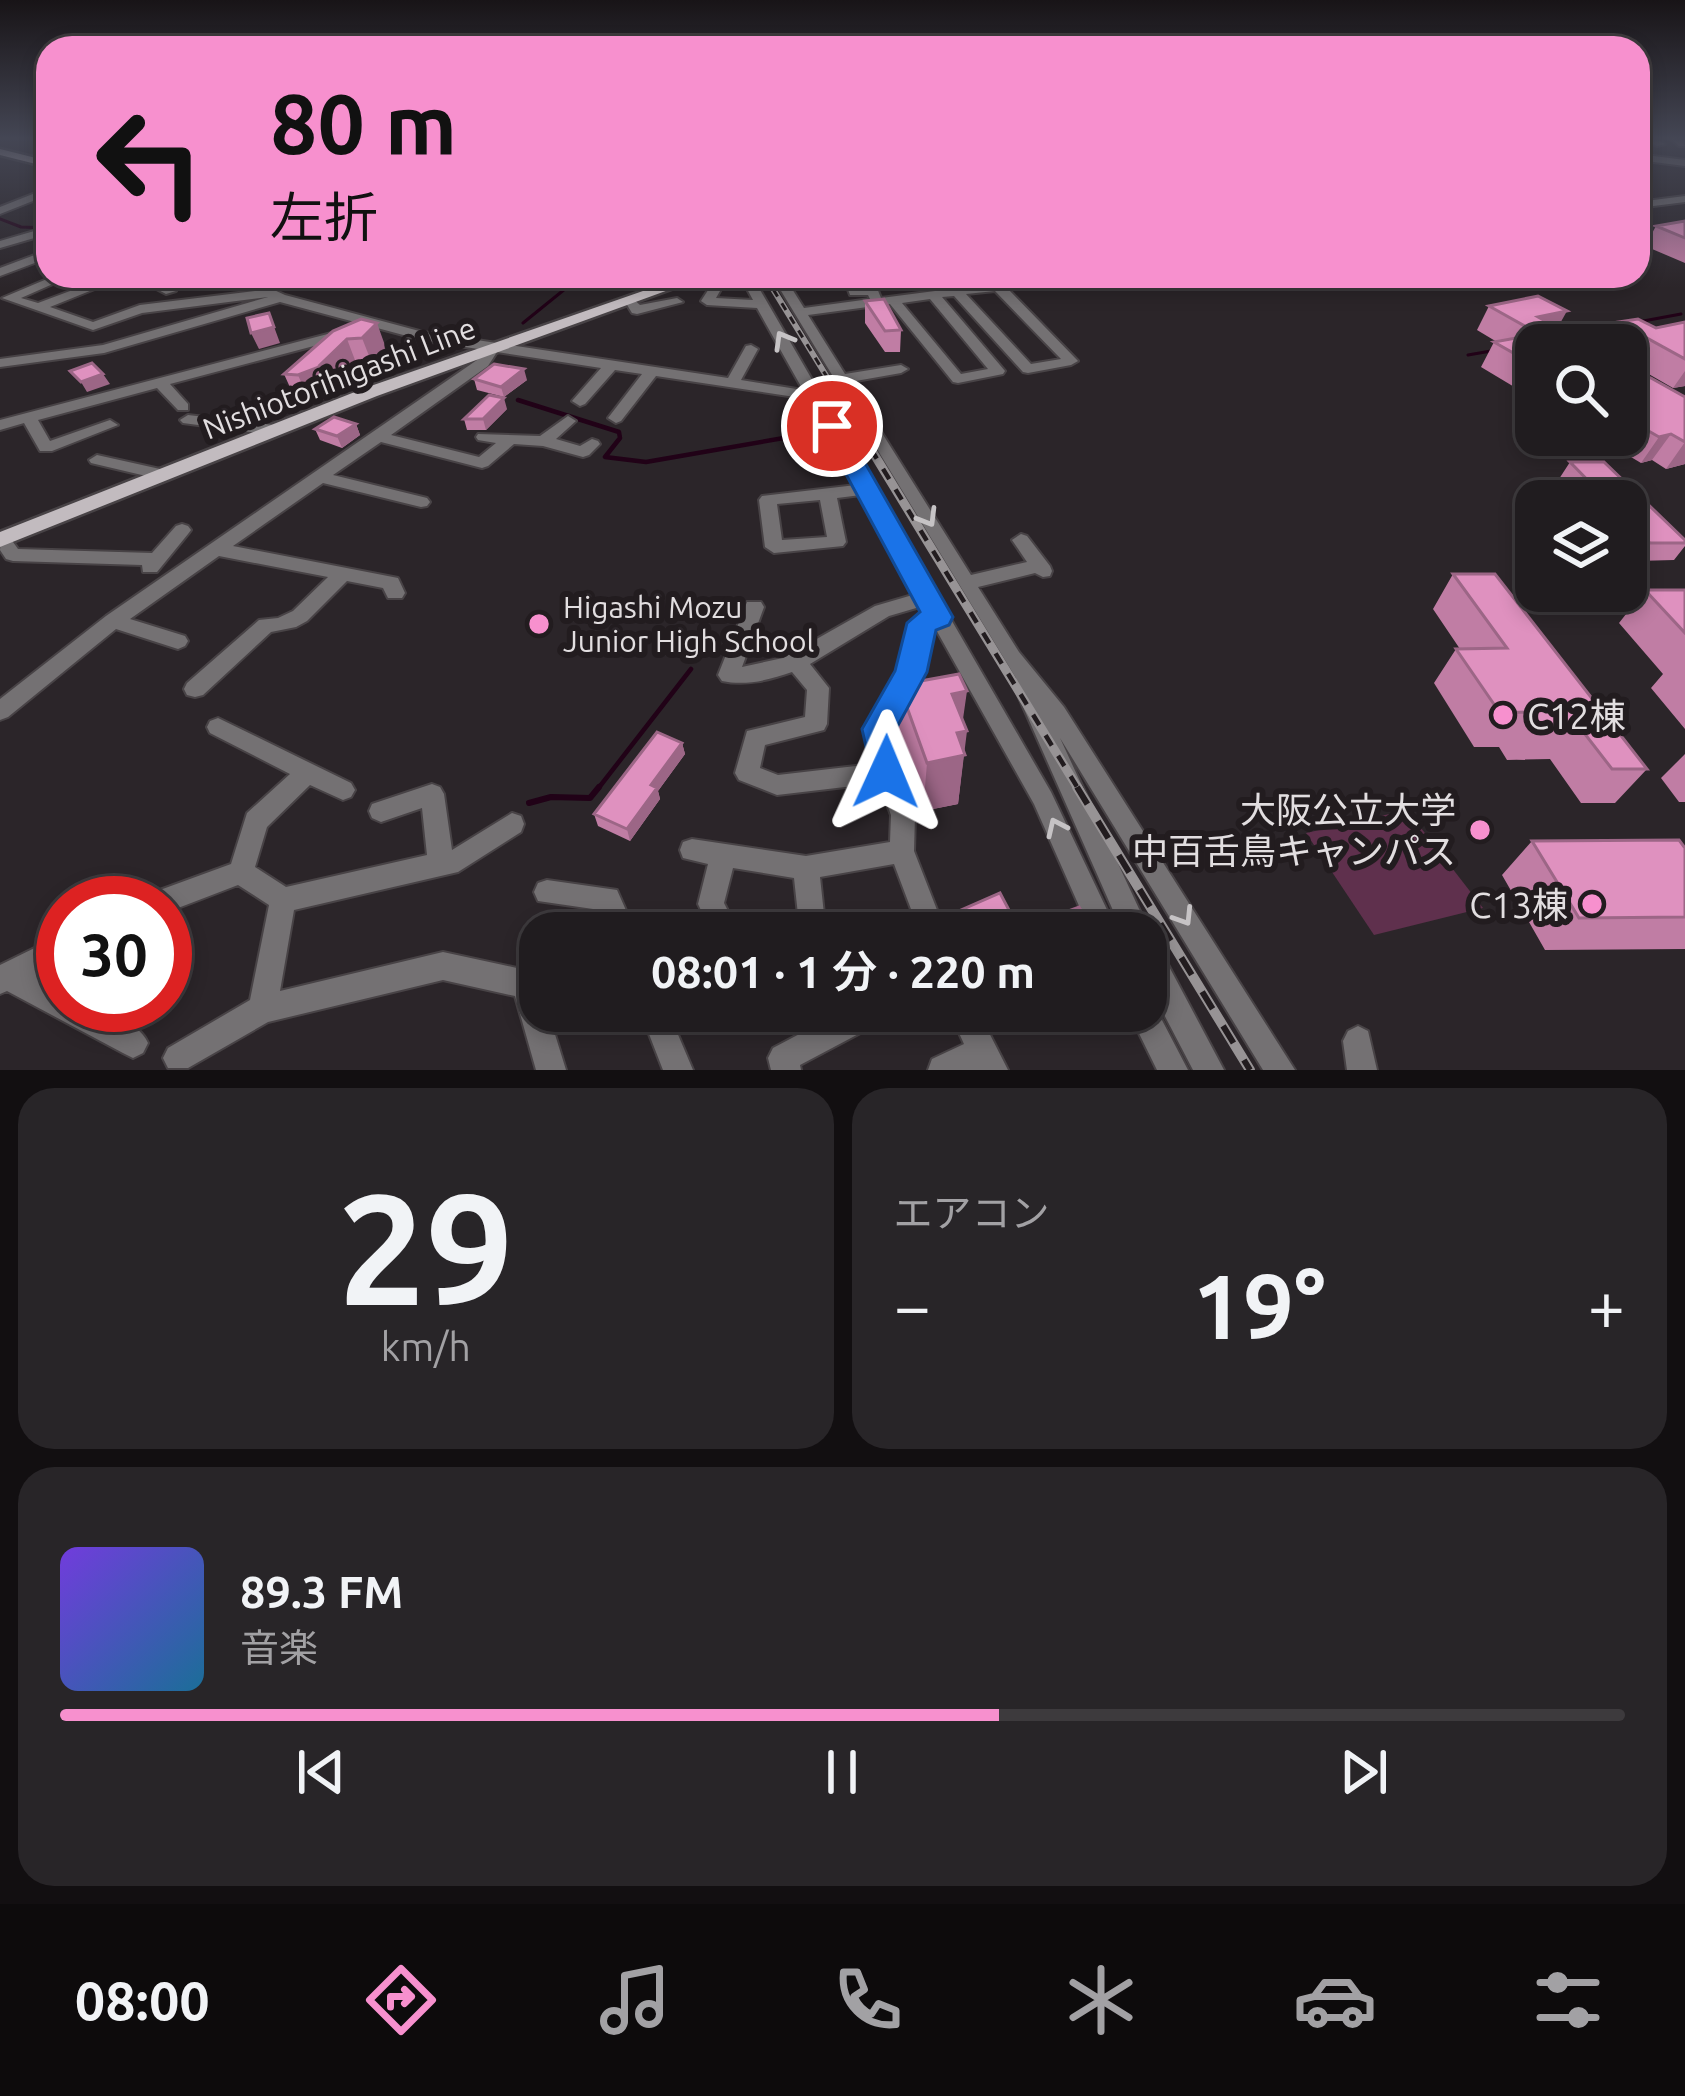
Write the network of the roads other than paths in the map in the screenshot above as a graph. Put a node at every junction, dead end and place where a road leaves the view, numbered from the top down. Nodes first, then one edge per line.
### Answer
1 (36, 196) edge
2 (1650, 197) edge
3 (1685, 199) edge
4 (1669, 201) junction
5 (1650, 203) edge
6 (0, 211) edge
7 (36, 234) edge
8 (0, 245) edge
9 (36, 258) edge
10 (0, 272) edge
11 (36, 287) edge
12 (90, 288) edge
13 (164, 288) edge
14 (258, 288) edge
15 (677, 288) edge
16 (708, 288) edge
17 (753, 288) edge
18 (785, 288) edge
19 (853, 288) edge
20 (981, 288) edge
21 (1000, 288) edge
22 (170, 291) dead end
23 (956, 291) junction
24 (932, 294) junction
25 (274, 296) junction
26 (4, 300) edge
27 (630, 300) junction
28 (884, 300) junction
29 (677, 302) dead end
30 (762, 304) junction
31 (37, 308) junction
32 (800, 312) junction
33 (372, 324) junction
34 (491, 349) junction
35 (751, 350) dead end
36 (1, 365) edge
37 (611, 365) junction
38 (901, 369) dead end
39 (652, 371) junction
40 (842, 380) junction
41 (159, 382) junction
42 (732, 384) junction
43 (814, 396) junction
44 (103, 398) junction
45 (580, 401) dead end
46 (29, 418) junction
47 (616, 418) dead end
48 (568, 422) dead end
49 (0, 425) edge
50 (274, 430) junction
51 (377, 436) junction
52 (484, 437) dead end
53 (508, 440) junction
54 (544, 441) junction
55 (592, 444) dead end
56 (54, 445) junction
57 (97, 460) dead end
58 (67, 463) dead end
59 (163, 475) junction
60 (319, 477) junction
61 (867, 489) junction
62 (827, 494) dead end
63 (421, 502) dead end
64 (182, 530) dead end
65 (1, 540) edge
66 (1021, 540) dead end
67 (215, 549) junction
68 (344, 573) junction
69 (967, 583) junction
70 (395, 593) dead end
71 (754, 607) dead end
72 (933, 608) junction
73 (113, 621) junction
74 (178, 641) dead end
75 (1012, 658) junction
76 (796, 662) junction
77 (195, 689) dead end
78 (0, 711) edge
79 (218, 727) dead end
80 (308, 772) junction
81 (886, 772) junction
82 (343, 790) dead end
83 (381, 811) dead end
84 (512, 824) dead end
85 (692, 850) dead end
86 (902, 851) junction
87 (723, 855) junction
88 (441, 865) junction
89 (806, 868) junction
90 (241, 872) junction
91 (192, 890) edge
92 (547, 892) dead end
93 (283, 900) junction
94 (613, 912) edge
95 (715, 912) edge
96 (811, 912) edge
97 (925, 912) edge
98 (1095, 912) edge
99 (1127, 912) edge
100 (36, 961) edge
101 (4, 978) edge
102 (519, 982) edge
103 (1167, 991) edge
104 (263, 1009) junction
105 (542, 1032) edge
106 (663, 1032) edge
107 (833, 1032) edge
108 (974, 1032) edge
109 (1153, 1032) edge
110 (133, 1043) dead end
111 (178, 1058) dead end
112 (988, 1060) edge
113 (551, 1070) edge
114 (678, 1070) edge
115 (786, 1070) edge
116 (943, 1070) edge
117 (1173, 1070) edge
118 (1209, 1070) edge
119 (1280, 1070) edge

1 - 6 street
2 - 4 street
3 - 4 street
4 - 5 street
7 - 8 street
9 - 10 street
11 - 26 street
12 - 31 street
13 - 22 street
14 - 25 street
15 - 27 main road, Nishiotorihigashi Line
16 - 30 street
17 - 30 street
18 - 32 street
19 - 28 street
20 - 23 street
21 - 23 street
23 - 24 street
24 - 28 street
24 - 28 street
25 - 31 street
25 - 33 street
25 - 36 street
26 - 31 street
27 - 29 street
27 - 34 main road, Nishiotorihigashi Line
28 - 32 street
43 -> 30 street
32 - 40 street
33 - 34 street
33 - 41 street
34 - 37 street
34 - 50 main road, Nishiotorihigashi Line
34 - 51 street
35 - 42 street
37 - 39 street
37 - 45 street
38 - 40 street
39 - 42 street
39 - 47 street
40 -> 69 street
41 - 44 street
41 - 50 street
42 - 43 street
43 - 61 street
44 - 46 street
44 - 56 street
46 - 49 street
46 - 56 street
48 - 54 street
50 - 59 main road, Nishiotorihigashi Line
51 - 53 street
51 - 60 street
52 - 53 street
53 - 54 street
54 - 55 street
56 - 58 street
57 - 59 street
59 - 65 main road, Nishiotorihigashi Line
60 - 63 street
60 - 67 street
61 - 62 street
61 - 72 street
64 - 65 street
66 - 69 street
67 - 68 street
67 - 73 street
68 - 70 street
68 - 77 street
69 - 75 street
71 - 76 street
72 - 76 street
72 - 81 street
98 -> 72 street
73 - 74 street
73 - 78 street
75 - 99 street
75 -> 119 street
76 - 81 street
79 - 80 street
80 - 82 street
80 - 90 street
81 - 86 street
83 - 88 street
84 - 88 street
85 - 87 street
86 - 89 street
86 - 97 street
87 - 89 street
87 - 95 street
88 - 93 street
89 - 96 street
90 - 91 street
90 - 93 street
92 - 94 street
93 - 104 street
100 - 101 street
101 - 110 street
102 - 104 street
103 - 118 street
104 - 111 street
105 - 113 street
106 - 114 street
107 - 115 street
108 - 112 street
109 - 117 street
112 - 116 street

